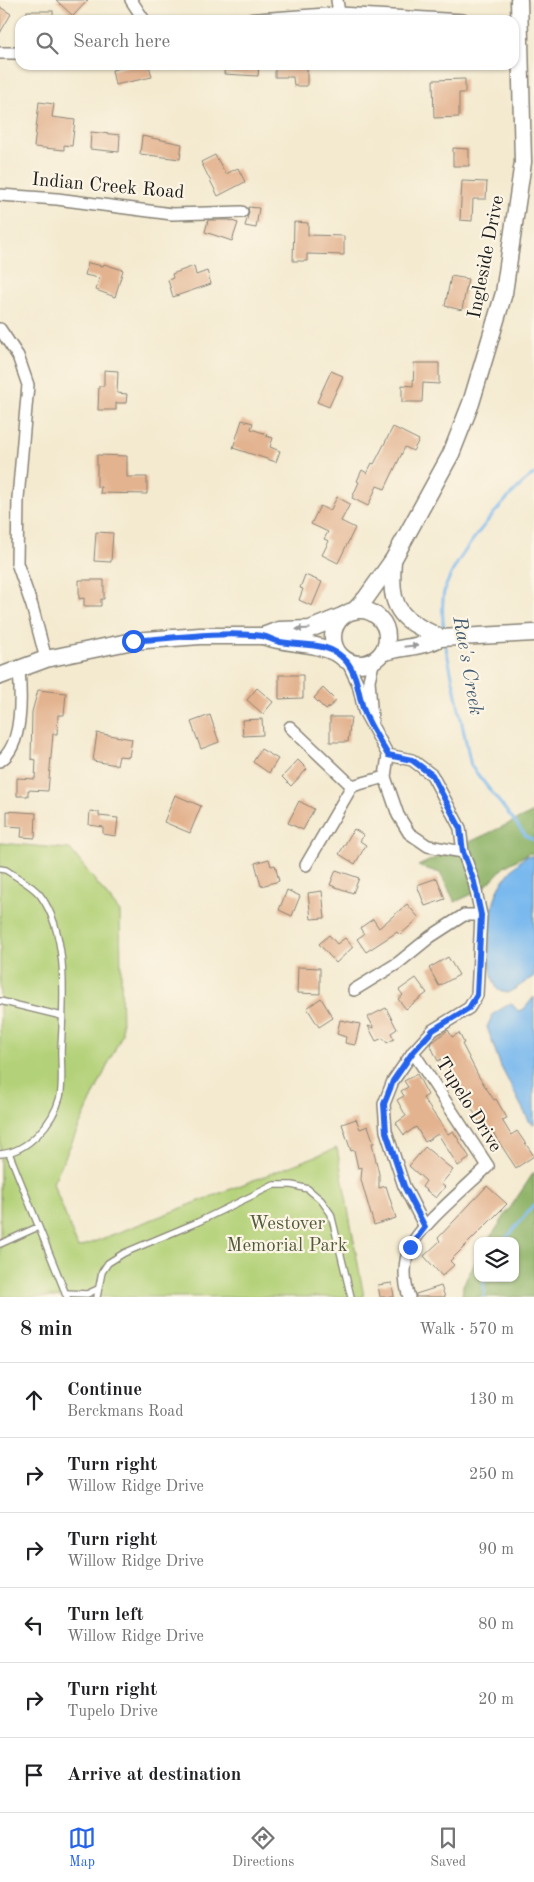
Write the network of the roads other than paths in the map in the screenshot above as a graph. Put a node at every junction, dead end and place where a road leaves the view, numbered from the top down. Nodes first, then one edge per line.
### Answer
1 (131, 0) edge
2 (337, 0) edge
3 (520, 0) edge
4 (338, 13) junction
5 (141, 15) edge
6 (311, 15) edge
7 (374, 15) edge
8 (518, 15) edge
9 (0, 53) edge
10 (15, 53) edge
11 (519, 54) edge
12 (0, 195) edge
13 (242, 212) dead end
14 (0, 330) edge
15 (393, 560) junction
16 (348, 613) junction
17 (383, 622) junction
18 (534, 633) edge
19 (436, 635) junction
20 (263, 636) junction
21 (342, 657) junction
22 (378, 657) junction
23 (46, 659) junction
24 (19, 669) junction
25 (0, 676) edge
26 (373, 725) junction
27 (290, 727) dead end
28 (388, 755) junction
29 (0, 761) edge
30 (386, 777) junction
31 (352, 786) junction
32 (463, 852) junction
33 (306, 865) dead end
34 (0, 869) edge
35 (481, 915) junction
36 (354, 990) dead end
37 (0, 1001) edge
38 (62, 1016) junction
39 (413, 1052) junction
40 (9, 1153) junction
41 (0, 1154) edge
42 (38, 1227) junction
43 (425, 1227) junction
44 (0, 1244) edge
45 (98, 1290) junction
46 (66, 1295) edge
47 (97, 1297) edge
48 (351, 1297) edge
49 (409, 1297) edge

1 - 5 street
2 - 4 street
3 - 8 main road, Ingleside Drive
4 - 6 street
4 - 7 street
9 - 10 street
11 - 15 main road, Ingleside Drive
12 - 13 street, Indian Creek Road
14 - 23 street
15 - 16 main road, Ingleside Drive
15 - 17 main road, Ingleside Drive
15 - 19 main road
16 - 17 main road
16 -> 20 main road
16 - 21 main road
17 - 19 main road
17 - 22 main road
18 - 19 main road
22 -> 19 main road
20 - 21 main road
20 - 23 main road
21 - 22 main road
21 - 26 street
22 - 26 street
23 - 24 main road
24 - 25 main road
24 - 29 street
26 - 28 street
27 - 31 street
28 - 30 street
28 - 32 street
30 - 31 street
30 - 32 street
31 - 33 street
32 - 35 street
34 - 38 lane
35 - 36 street
35 - 39 street
37 - 38 lane
38 - 40 lane
39 - 43 street
39 - 43 street, Tupelo Drive
40 - 41 lane
40 - 42 lane
42 - 44 lane
42 - 46 lane
43 - 49 street, Tupelo Drive
45 - 46 lane
45 - 47 lane
45 - 48 lane

